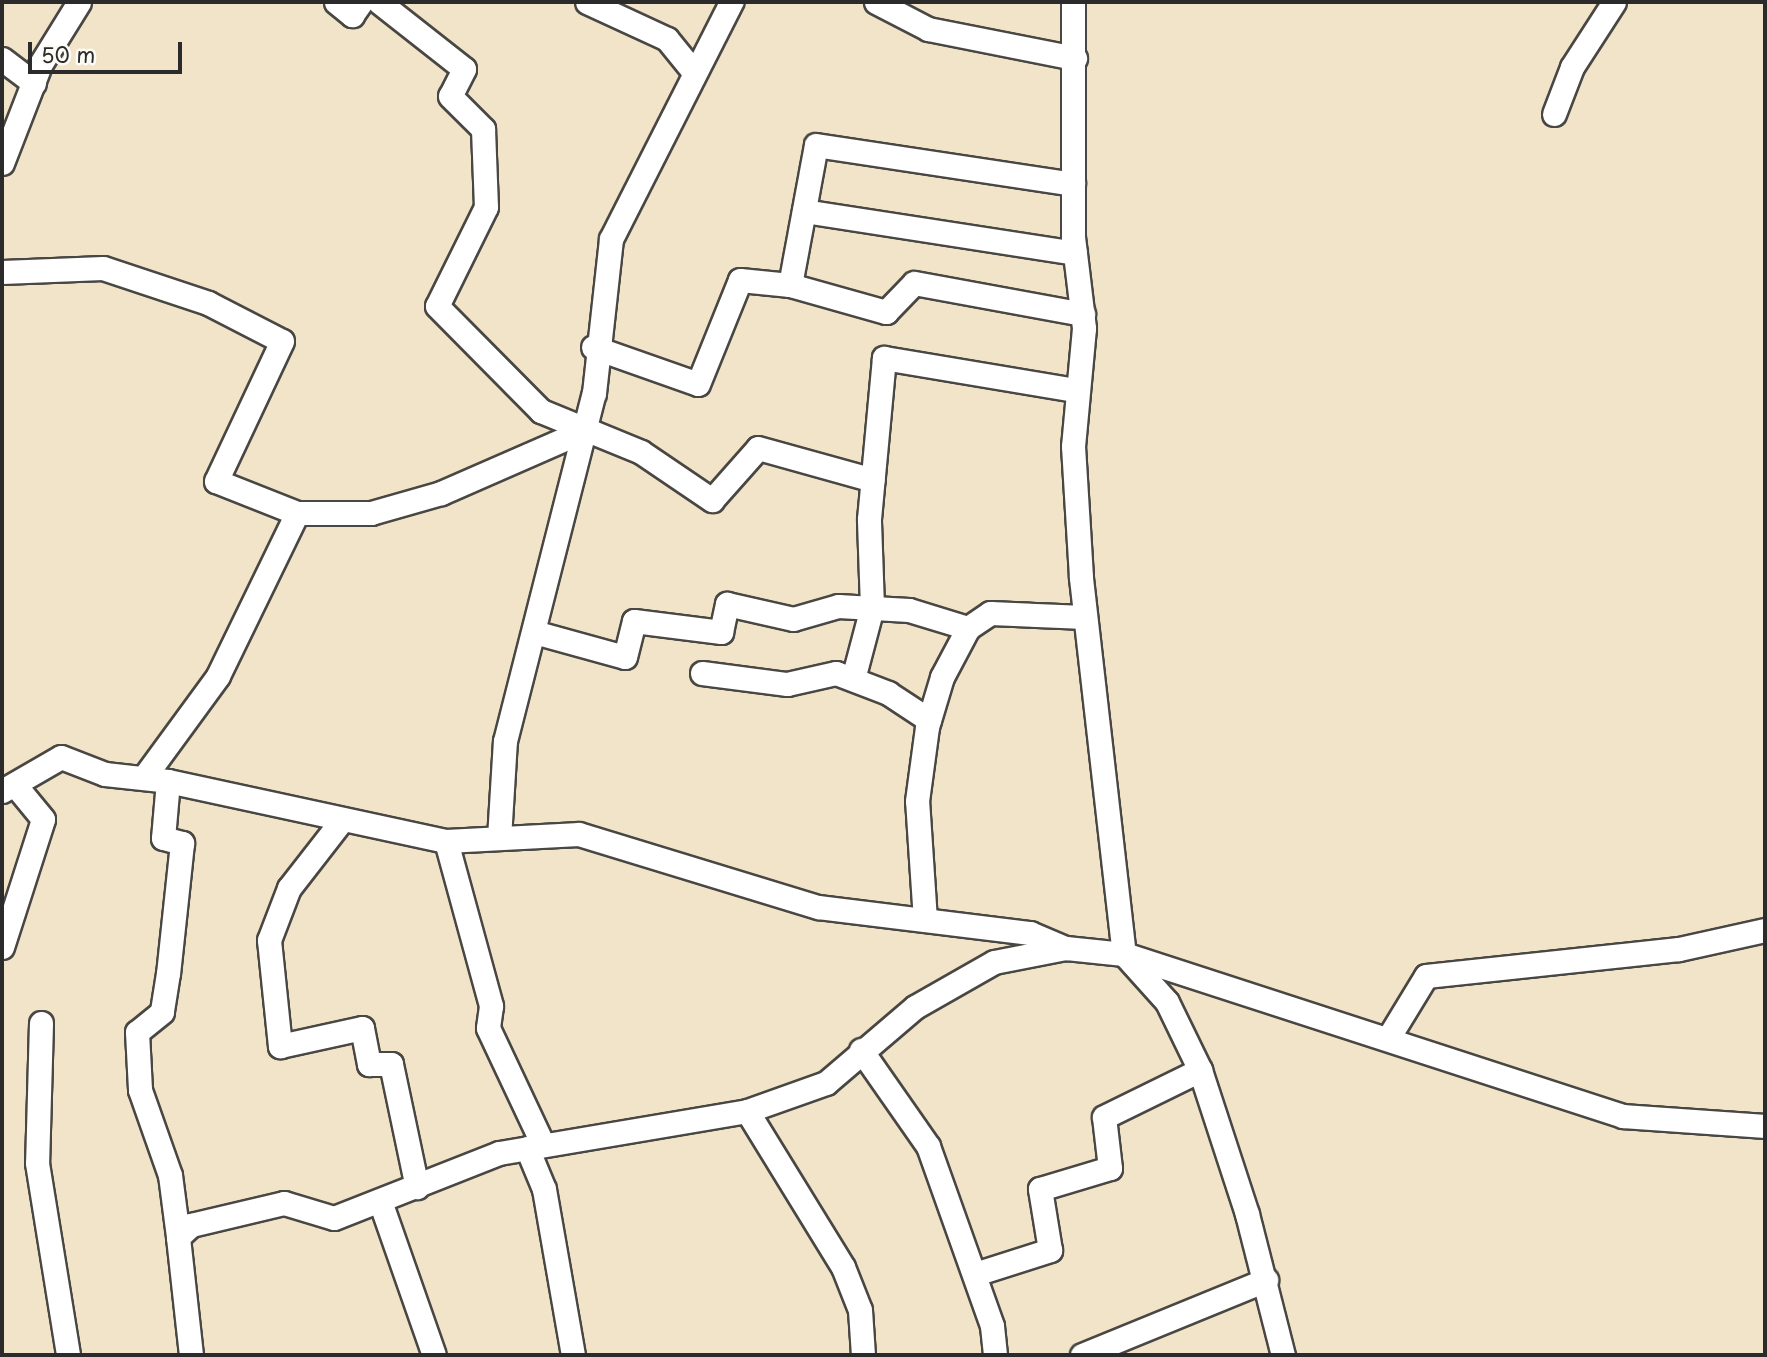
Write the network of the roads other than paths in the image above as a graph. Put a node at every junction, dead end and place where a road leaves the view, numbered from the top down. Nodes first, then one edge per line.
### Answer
1 (79, 2) edge
2 (336, 2) edge
3 (361, 2) edge
4 (379, 2) edge
5 (587, 2) edge
6 (730, 2) edge
7 (876, 2) edge
8 (1073, 2) edge
9 (1614, 2) edge
10 (1074, 58) junction
11 (2, 59) edge
12 (691, 71) junction
13 (34, 83) junction
14 (1554, 114) dead end
15 (9, 130) edge
16 (2, 163) edge
17 (1073, 184) junction
18 (804, 211) junction
19 (1075, 253) junction
20 (2, 272) edge
21 (790, 285) junction
22 (1083, 314) junction
23 (596, 348) junction
24 (1076, 390) junction
25 (584, 430) junction
26 (873, 480) junction
27 (297, 513) junction
28 (872, 607) junction
29 (1086, 617) junction
30 (968, 628) junction
31 (534, 632) junction
32 (702, 673) dead end
33 (853, 679) junction
34 (929, 720) junction
35 (144, 777) junction
36 (168, 781) junction
37 (8, 788) edge
38 (342, 820) junction
39 (499, 838) junction
40 (446, 841) junction
41 (925, 920) junction
42 (1765, 930) edge
43 (2, 947) edge
44 (1066, 948) junction
45 (1124, 954) junction
46 (41, 1023) dead end
47 (1390, 1035) junction
48 (861, 1050) junction
49 (1200, 1070) junction
50 (747, 1111) junction
51 (1765, 1126) edge
52 (535, 1146) junction
53 (417, 1187) junction
54 (380, 1201) junction
55 (178, 1237) junction
56 (975, 1274) junction
57 (1266, 1280) junction
58 (68, 1355) edge
59 (191, 1355) edge
60 (434, 1355) edge
61 (573, 1355) edge
62 (863, 1355) edge
63 (995, 1355) edge
64 (1082, 1355) edge
65 (1283, 1355) edge

1 - 13 street
2 - 3 street
4 - 25 street
5 - 12 street
6 - 12 street
7 - 10 street
8 - 10 street
9 - 14 street
10 - 17 street
11 - 13 street
12 - 23 street
13 - 15 street
15 - 16 street
17 - 18 street
17 - 19 street
18 - 19 street
18 - 21 street
19 - 22 street
20 - 27 street
21 - 22 street
21 - 23 street
22 - 24 street
23 - 25 street
24 - 26 street
24 - 29 street
25 - 26 street
25 - 27 street
25 - 31 street
26 - 28 street
27 - 35 street
28 - 30 street
28 - 31 street
28 - 33 street
29 - 30 street
29 - 45 street
30 - 34 street
31 - 39 street
32 - 33 street
33 - 34 street
34 - 41 street
35 - 36 street
35 - 37 street
36 - 38 street
36 - 55 street
37 - 43 street
38 - 40 street
38 - 53 street
39 - 40 street
39 - 41 street
40 - 52 street
41 - 44 street
42 - 47 street
44 - 45 street
44 - 48 street
45 - 47 street
45 - 49 street
46 - 58 street
47 - 51 street
48 - 50 street
48 - 56 street
49 - 56 street
49 - 57 street
50 - 52 street
50 - 62 street
52 - 53 street
52 - 61 street
53 - 54 street
54 - 55 street
54 - 60 street
55 - 59 street
56 - 63 street
57 - 64 street
57 - 65 street

